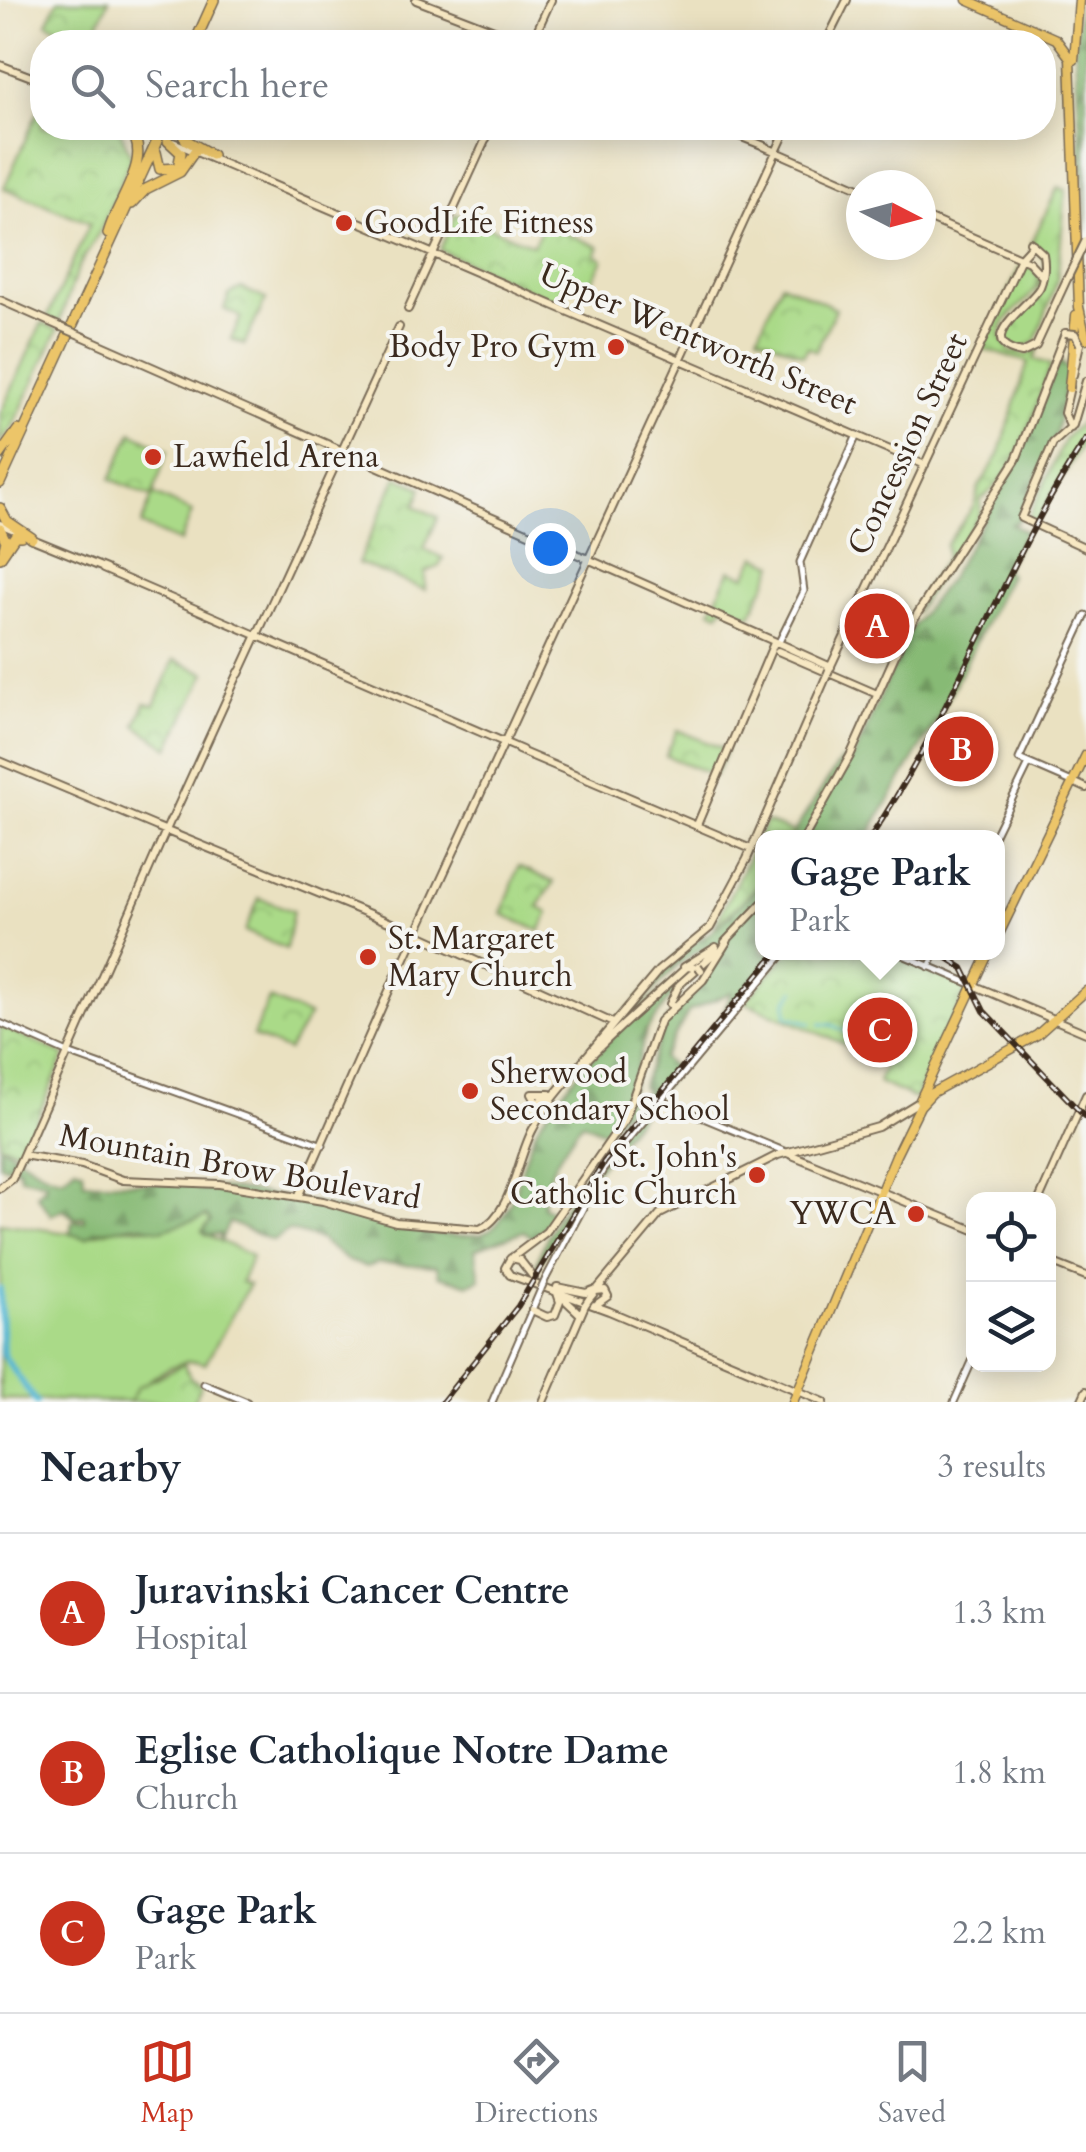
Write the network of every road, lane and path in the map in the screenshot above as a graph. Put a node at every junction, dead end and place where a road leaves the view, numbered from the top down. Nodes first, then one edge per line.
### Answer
1 (217, 0) edge
2 (416, 0) edge
3 (551, 0) edge
4 (846, 0) edge
5 (966, 0) edge
6 (1078, 0) edge
7 (428, 2) edge
8 (205, 30) edge
9 (490, 30) edge
10 (537, 30) edge
11 (832, 30) edge
12 (1039, 30) edge
13 (1056, 38) edge
14 (1056, 40) edge
15 (0, 64) edge
16 (1075, 68) junction
17 (30, 77) edge
18 (137, 140) edge
19 (151, 140) edge
20 (152, 140) edge
21 (171, 140) edge
22 (186, 140) edge
23 (485, 140) edge
24 (748, 140) edge
25 (781, 140) edge
26 (190, 149) junction
27 (775, 152) junction
28 (211, 157) junction
29 (236, 168) junction
30 (253, 178) junction
31 (268, 180) junction
32 (846, 182) edge
33 (296, 196) junction
34 (287, 200) dead end
35 (936, 221) edge
36 (119, 223) junction
37 (108, 234) junction
38 (1086, 240) edge
39 (433, 252) junction
40 (1010, 253) junction
41 (1021, 258) junction
42 (1034, 266) junction
43 (1016, 270) junction
44 (1078, 270) junction
45 (1042, 282) junction
46 (0, 300) edge
47 (1086, 330) edge
48 (1081, 343) edge
49 (680, 358) junction
50 (1086, 382) edge
51 (1069, 388) junction
52 (1067, 420) junction
53 (21, 429) junction
54 (857, 435) junction
55 (1062, 436) junction
56 (342, 450) junction
57 (0, 455) edge
58 (925, 464) junction
59 (0, 469) edge
60 (0, 483) edge
61 (0, 493) edge
62 (0, 508) edge
63 (0, 526) edge
64 (21, 534) junction
65 (1086, 536) edge
66 (1084, 547) edge
67 (3, 553) edge
68 (585, 556) junction
69 (1086, 615) edge
70 (258, 634) junction
71 (773, 648) junction
72 (829, 671) junction
73 (881, 682) junction
74 (866, 689) junction
75 (876, 693) junction
76 (872, 702) junction
77 (869, 714) junction
78 (505, 742) junction
79 (1086, 755) edge
80 (0, 761) edge
81 (1032, 764) junction
82 (1073, 782) junction
83 (1086, 788) edge
84 (696, 825) junction
85 (164, 830) junction
86 (759, 830) edge
87 (808, 830) edge
88 (997, 830) edge
89 (755, 840) edge
90 (751, 849) junction
91 (755, 911) edge
92 (1005, 922) edge
93 (705, 934) joint
94 (414, 935) junction
95 (725, 943) junction
96 (778, 960) edge
97 (915, 960) edge
98 (933, 960) edge
99 (985, 960) edge
100 (930, 966) junction
101 (699, 969) junction
102 (681, 970) junction
103 (700, 982) junction
104 (973, 985) junction
105 (665, 988) junction
106 (686, 991) junction
107 (1086, 992) edge
108 (667, 1008) junction
109 (1056, 1020) junction
110 (614, 1022) junction
111 (0, 1024) edge
112 (1086, 1033) edge
113 (68, 1054) junction
114 (643, 1068) junction
115 (932, 1075) junction
116 (929, 1092) junction
117 (1086, 1095) edge
118 (660, 1100) junction
119 (914, 1105) junction
120 (544, 1111) junction
121 (323, 1146) junction
122 (786, 1152) junction
123 (896, 1155) junction
124 (23, 1156) junction
125 (0, 1188) edge
126 (880, 1191) junction
127 (1043, 1192) edge
128 (298, 1197) junction
129 (966, 1227) edge
130 (532, 1245) junction
131 (510, 1259) junction
132 (1056, 1264) edge
133 (523, 1265) junction
134 (512, 1276) junction
135 (1086, 1276) edge
136 (546, 1284) junction
137 (557, 1293) junction
138 (591, 1297) junction
139 (532, 1310) junction
140 (608, 1310) junction
141 (577, 1319) junction
142 (967, 1372) edge
143 (204, 1384) dead end
144 (798, 1390) junction
145 (1086, 1391) edge
146 (247, 1402) edge
147 (492, 1402) edge
148 (544, 1402) edge
149 (793, 1402) edge
150 (824, 1402) edge
151 (954, 1402) edge
152 (1082, 1402) edge

1 - 8 highway
2 - 7 main road
3 - 10 main road
4 - 11 main road
5 - 12 main road
6 - 16 main road
7 - 9 main road
13 - 16 main road
14 - 44 main road
15 - 17 main road
16 - 47 main road
18 - 37 highway
19 - 37 highway
20 - 36 highway
21 - 26 main road, Upper Wentworth Street
22 - 28 highway
23 - 39 main road
24 - 27 main road
25 - 27 main road
26 - 28 main road, Upper Wentworth Street
26 - 36 highway
27 - 32 main road
27 - 49 main road
28 - 29 main road, Upper Wentworth Street
28 - 29 main road, Upper Wentworth Street
29 - 30 main road, Upper Wentworth Street
29 - 31 main road, Upper Wentworth Street
30 - 31 main road
30 - 33 main road, Upper Wentworth Street
31 - 39 main road, Upper Wentworth Street
33 - 34 main road
33 - 39 main road, Upper Wentworth Street
35 - 40 main road
36 - 53 highway
37 - 53 highway
38 - 45 main road, bridge
39 - 49 main road, Upper Wentworth Street
39 - 56 main road
40 - 41 main road
40 - 43 main road
41 - 42 main road
41 - 43 main road, Concession Street
41 - 45 main road, Concession Street
42 - 43 main road
42 - 45 main road
43 - 58 main road, Concession Street
44 - 48 main road
44 - 51 main road
46 - 56 main road, bridge
48 - 51 main road
48 - 73 main road, bridge
49 - 54 main road, Upper Wentworth Street
49 - 68 main road
50 - 52 main road
51 - 52 main road
52 - 55 main road
52 - 55 main road
53 - 57 highway
53 - 59 highway
53 - 60 highway
53 - 61 highway
54 - 58 main road, Upper Wentworth Street
54 - 71 street
55 - 66 main road
56 - 68 main road
56 - 70 main road
58 - 72 main road, Concession Street
62 - 64 highway
63 - 64 main road
63 - 67 highway
64 - 67 highway
64 - 70 main road
65 - 66 street
68 - 71 main road
68 - 78 main road
69 - 81 street
70 - 78 main road
70 - 85 main road
71 - 72 main road
71 - 74 main road
71 - 84 main road
72 - 86 main road, Concession Street
73 - 74 main road
73 - 75 main road
74 - 75 main road
74 - 76 main road
75 - 76 main road
75 - 77 main road
76 - 77 main road
77 - 87 main road
78 - 84 main road
78 - 94 main road
79 - 82 main road
80 - 85 main road
81 - 82 street
81 - 88 street
82 - 83 main road
82 - 92 main road
84 - 90 main road
85 - 94 main road
85 - 113 main road
89 - 90 main road, Concession Street
90 - 93 main road, Concession Street
91 - 95 main road
93 - 110 main road, Mountain Brow Boulevard
94 - 110 main road
94 - 121 main road
95 - 102 main road
95 - 103 main road
95 - 106 main road
95 - 108 main road
96 - 118 street
97 - 100 street
98 - 100 street
99 - 104 main road
100 - 104 street
101 - 102 main road
101 - 103 main road
101 - 105 main road
101 - 106 main road
102 - 105 main road
103 - 114 main road
104 - 109 main road
104 - 115 main road
105 - 120 main road
106 - 108 main road
107 - 109 main road
108 - 114 main road
109 - 112 main road
109 - 116 main road
110 - 120 main road, Mountain Brow Boulevard
111 - 113 street
113 - 121 street
113 - 124 main road
114 - 130 main road
115 - 116 main road
115 - 119 main road
116 - 119 main road
116 - 123 main road
117 - 127 main road
118 - 122 street
118 - 136 street
119 - 122 main road
119 - 123 main road
120 - 128 main road, Mountain Brow Boulevard
121 - 128 main road
122 - 126 main road
122 - 138 main road
123 - 126 main road
124 - 125 main road, Mountain Brow Boulevard
124 - 128 main road, Mountain Brow Boulevard
126 - 129 main road
126 - 144 main road
130 - 131 main road
130 - 133 main road
131 - 133 main road
131 - 134 main road
132 - 135 main road
133 - 134 main road
133 - 136 main road
134 - 136 main road
136 - 137 main road
136 - 138 main road
136 - 138 main road
136 - 139 street
136 - 140 main road
137 - 139 main road
137 - 141 main road
138 - 140 main road
138 - 141 main road
139 - 147 street
140 - 144 main road
141 - 148 main road
142 - 151 street
143 - 146 street
144 - 149 main road
144 - 150 main road
145 - 152 main road

